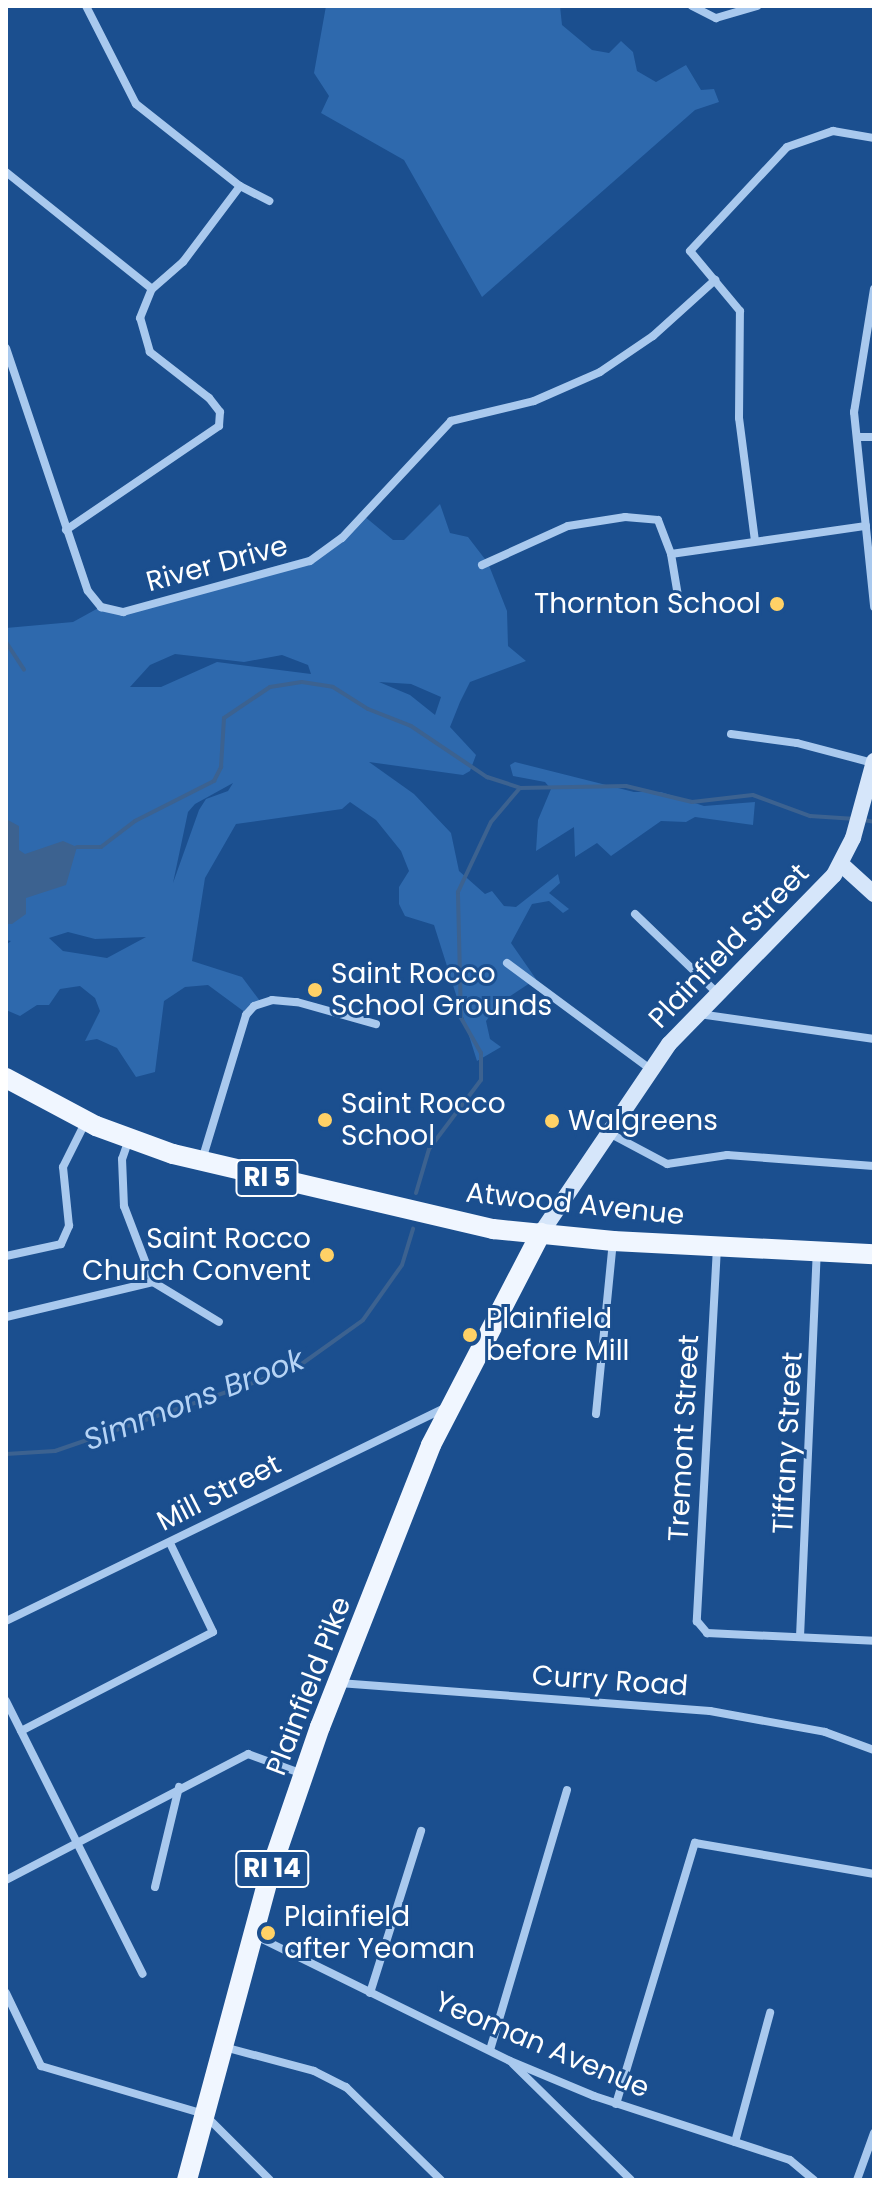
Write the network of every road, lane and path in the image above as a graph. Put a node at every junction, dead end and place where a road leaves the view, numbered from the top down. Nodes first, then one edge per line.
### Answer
1 (86, 6) edge
2 (692, 6) edge
3 (757, 6) edge
4 (874, 138) edge
5 (6, 172) edge
6 (240, 186) junction
7 (269, 201) dead end
8 (715, 280) junction
9 (152, 289) junction
10 (874, 289) edge
11 (6, 348) edge
12 (857, 437) junction
13 (874, 437) edge
14 (866, 526) junction
15 (66, 530) junction
16 (755, 541) junction
17 (671, 554) junction
18 (482, 565) dead end
19 (874, 607) edge
20 (680, 608) dead end
21 (731, 734) dead end
22 (874, 762) edge
23 (841, 864) junction
24 (874, 894) edge
25 (635, 914) dead end
26 (507, 963) dead end
27 (715, 991) junction
28 (694, 1013) junction
29 (376, 1024) dead end
30 (874, 1039) edge
31 (650, 1069) junction
32 (6, 1078) edge
33 (86, 1121) junction
34 (609, 1132) junction
35 (129, 1139) junction
36 (202, 1161) junction
37 (874, 1166) edge
38 (541, 1233) junction
39 (613, 1241) junction
40 (717, 1247) junction
41 (817, 1251) junction
42 (874, 1254) edge
43 (6, 1256) edge
44 (153, 1282) junction
45 (6, 1317) edge
46 (219, 1322) dead end
47 (453, 1405) junction
48 (596, 1414) dead end
49 (170, 1543) junction
50 (6, 1621) edge
51 (800, 1637) junction
52 (874, 1641) edge
53 (338, 1683) junction
54 (6, 1701) edge
55 (21, 1731) junction
56 (874, 1750) edge
57 (304, 1774) junction
58 (179, 1787) junction
59 (567, 1790) dead end
60 (421, 1831) dead end
61 (74, 1840) junction
62 (874, 1874) edge
63 (6, 1880) edge
64 (155, 1887) dead end
65 (256, 1936) junction
66 (143, 1974) dead end
67 (6, 1993) edge
68 (370, 1993) junction
69 (770, 2013) dead end
70 (223, 2046) junction
71 (490, 2050) junction
72 (510, 2061) junction
73 (616, 2104) junction
74 (204, 2114) junction
75 (874, 2133) edge
76 (735, 2142) junction
77 (187, 2180) edge
78 (270, 2180) edge
79 (441, 2180) edge
80 (631, 2180) edge
81 (814, 2180) edge
82 (857, 2180) edge

1 - 6 street
2 - 3 street
4 - 8 street
5 - 9 street
6 - 7 street
6 - 9 street
8 - 15 street, River Drive
8 - 16 street
9 - 15 street
10 - 12 street
11 - 15 street, River Drive
12 - 13 street
12 - 14 street
14 - 16 street
14 - 19 street
16 - 17 street
17 - 18 street
17 - 20 street
21 - 22 street
22 - 23 main road, Plainfield Street / RI 14
23 - 24 main road
23 - 27 main road, Plainfield Street / RI 14
25 - 27 street
26 - 31 street
27 - 28 main road, Plainfield Street / RI 14
28 - 30 street
28 - 31 main road, Plainfield Street / RI 14
29 - 36 street
31 - 34 main road, Plainfield Street / RI 14
32 - 33 main road, Atwood Avenue / RI 5
33 - 35 main road, Atwood Avenue / RI 5
33 - 43 street
34 - 37 street
34 - 38 main road, Plainfield Street / RI 14
35 - 36 main road, Atwood Avenue / RI 5
35 - 44 street
36 - 38 main road, Atwood Avenue / RI 5
38 - 39 main road, Atwood Avenue / RI 5
38 - 47 main road, Plainfield Pike / RI 14
39 - 40 main road, Atwood Avenue / RI 5
39 - 48 street
40 - 41 main road, Atwood Avenue / RI 5
40 - 51 street, Tremont Street
41 - 42 main road, Atwood Avenue / RI 5
41 - 51 street, Tiffany Street
44 - 45 street
44 - 46 street
47 - 49 street, Mill Street
47 - 53 main road, Plainfield Pike / RI 14
49 - 50 street, Mill Street
49 - 55 street
51 - 52 street
53 - 56 street, Curry Road
53 - 57 main road, Plainfield Pike / RI 14
54 - 55 street
55 - 61 street
57 - 58 street
57 - 65 main road, Plainfield Pike / RI 14
58 - 61 street
58 - 64 street
59 - 71 street
60 - 68 street
61 - 63 street
61 - 66 street
62 - 73 street
65 - 68 street, Yeoman Avenue
65 - 70 main road, Plainfield Pike / RI 14
67 - 74 street
68 - 71 street, Yeoman Avenue
69 - 76 street
70 - 74 main road, Plainfield Pike / RI 14
70 - 79 street
71 - 72 street, Yeoman Avenue
72 - 73 street, Yeoman Avenue
72 - 80 street
73 - 76 street, Yeoman Avenue
74 - 77 main road, Plainfield Pike / RI 14
74 - 78 street
75 - 82 street
76 - 81 street, Yeoman Avenue

